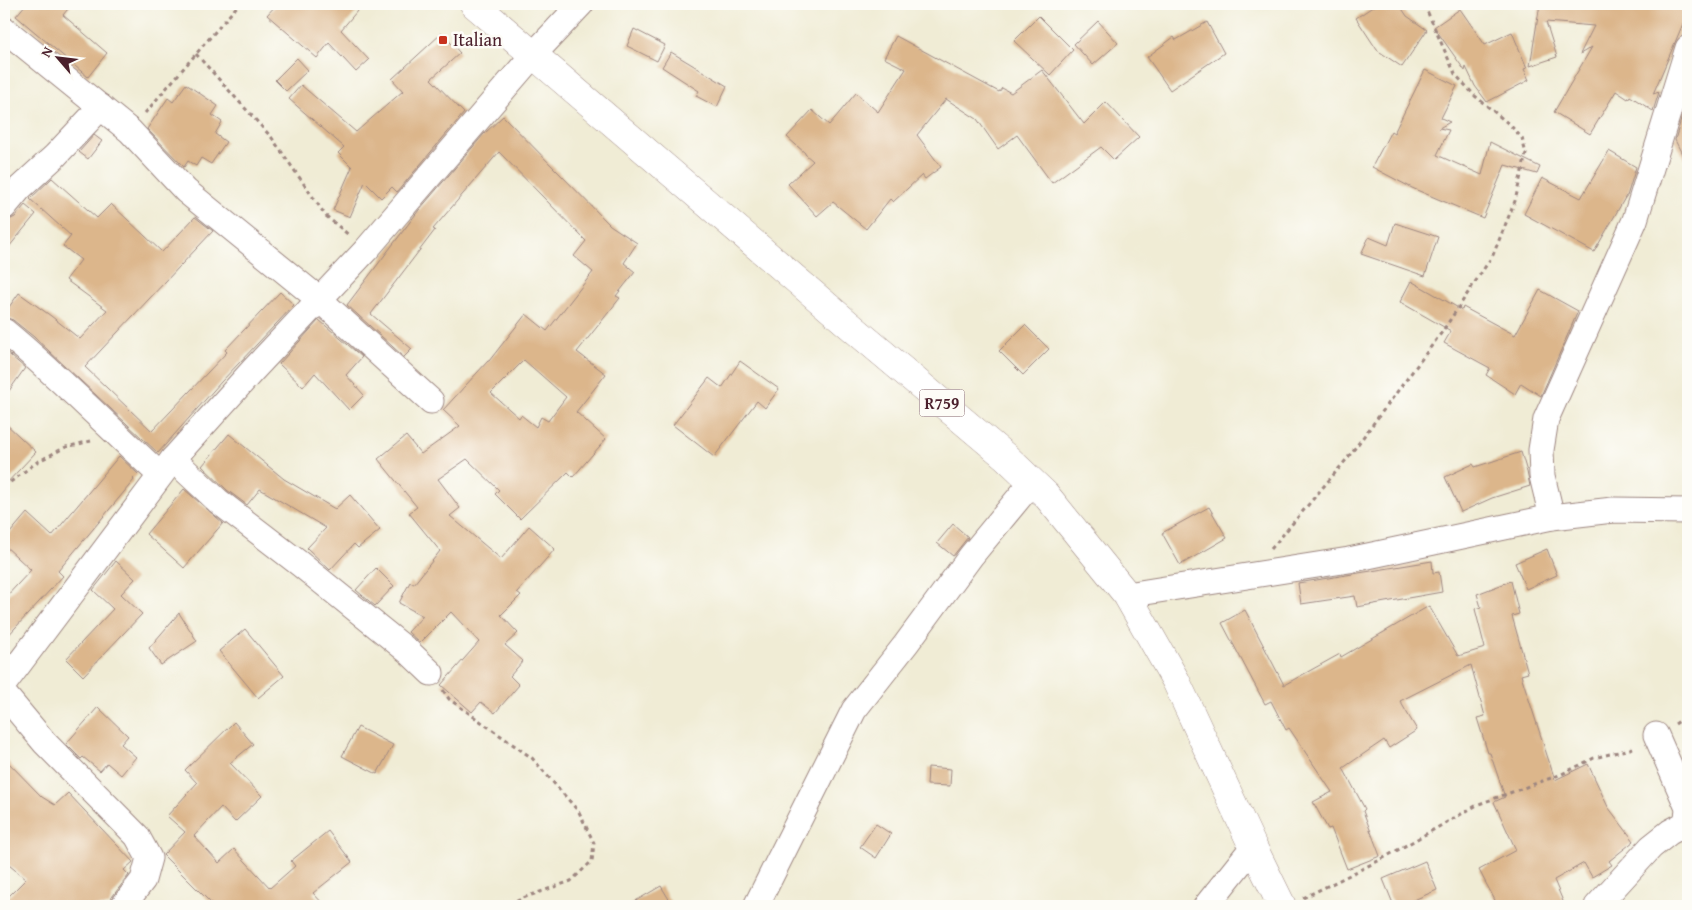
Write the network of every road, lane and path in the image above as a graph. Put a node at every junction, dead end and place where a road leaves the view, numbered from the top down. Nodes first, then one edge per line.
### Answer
1 (239, 4) edge
2 (474, 4) edge
3 (581, 4) edge
4 (1424, 4) edge
5 (4, 29) edge
6 (1688, 48) edge
7 (196, 54) junction
8 (534, 54) junction
9 (101, 107) junction
10 (130, 131) junction
11 (4, 207) edge
12 (366, 250) junction
13 (320, 300) junction
14 (4, 331) edge
15 (431, 401) dead end
16 (115, 434) junction
17 (167, 467) junction
18 (1032, 482) junction
19 (4, 486) edge
20 (1552, 517) junction
21 (1686, 517) edge
22 (1249, 575) junction
23 (1127, 595) junction
24 (8, 668) edge
25 (431, 673) joint
26 (4, 694) edge
27 (1656, 735) joint
28 (1253, 847) junction
29 (1288, 904) edge
30 (122, 906) edge
31 (508, 906) edge
32 (756, 906) edge
33 (1206, 906) edge
34 (1597, 906) edge

1 - 7 path
2 - 8 main road, R759
3 - 8 street
4 - 22 path
5 - 9 street
6 - 20 street
7 - 10 path
7 - 12 path
8 - 12 street
8 - 18 main road, R759
9 - 10 street
9 - 11 street
10 - 13 street
12 - 13 street
13 - 15 street
13 - 17 street
14 - 16 street
16 - 17 street
16 - 19 path
17 - 24 street
17 - 25 street
18 - 23 main road, R759
18 - 32 street
20 - 21 street
20 - 22 street
22 - 23 street
23 - 28 main road, R759
25 - 31 path
26 - 30 street
27 - 29 path
27 - 34 street
28 - 29 main road, R759
28 - 33 street

